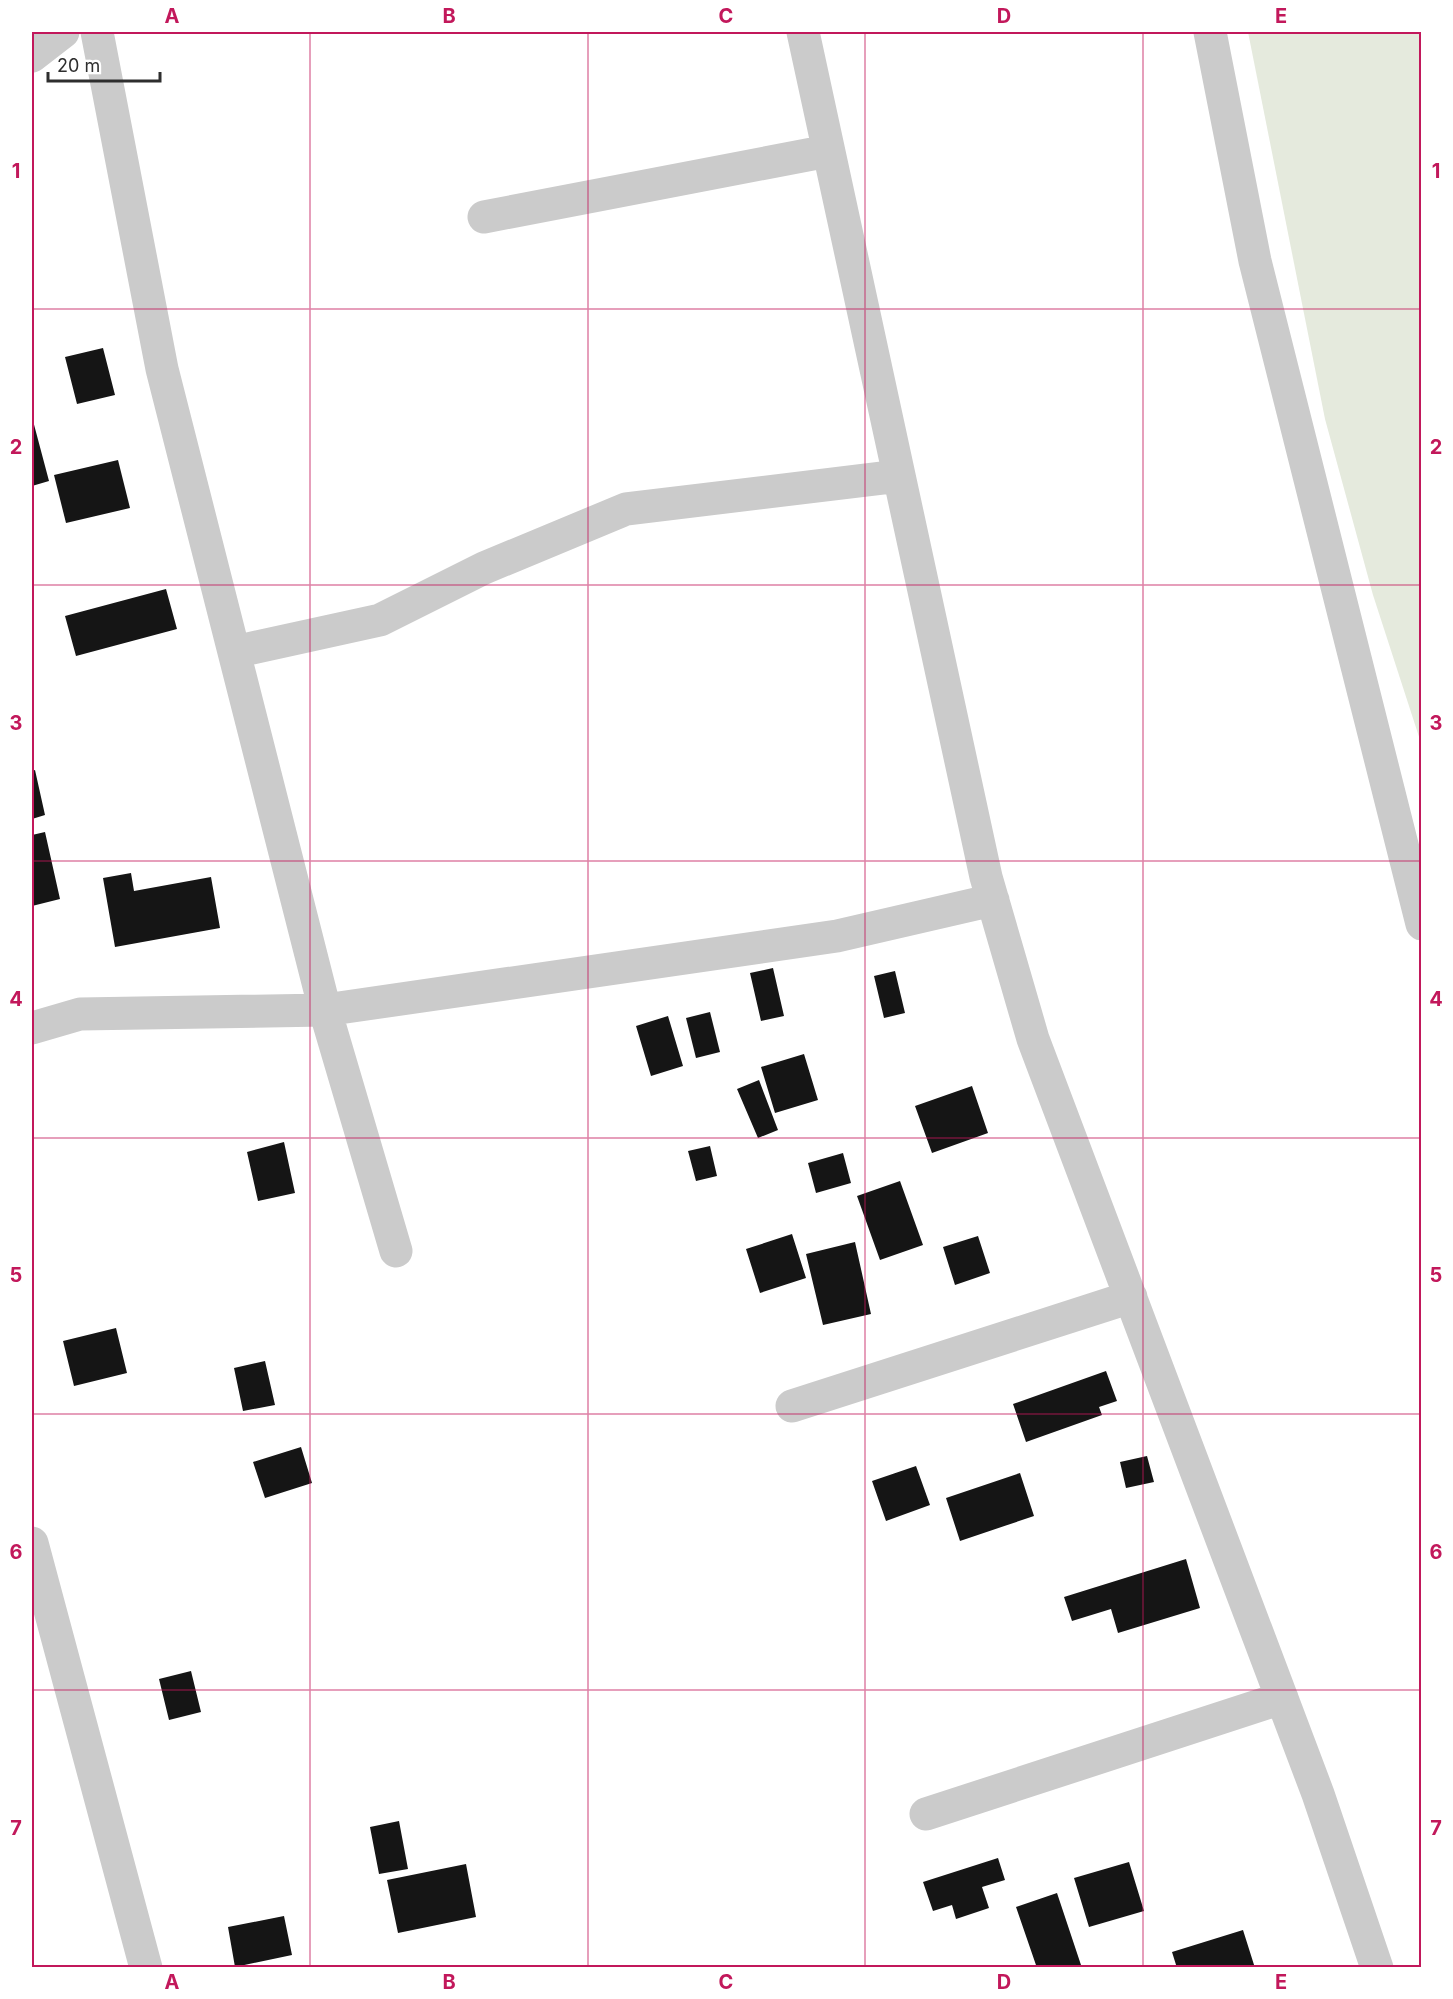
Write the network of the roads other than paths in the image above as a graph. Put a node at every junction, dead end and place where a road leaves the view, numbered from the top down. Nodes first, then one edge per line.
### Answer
1 (63, 32) edge
2 (97, 32) edge
3 (803, 32) edge
4 (1210, 32) edge
5 (32, 56) edge
6 (828, 151) junction
7 (484, 217) dead end
8 (899, 476) junction
9 (234, 652) junction
10 (993, 900) junction
11 (1422, 924) edge
12 (325, 1010) junction
13 (32, 1028) edge
14 (396, 1251) dead end
15 (1131, 1297) junction
16 (792, 1406) dead end
17 (32, 1543) edge
18 (1282, 1698) junction
19 (926, 1814) dead end
20 (146, 1968) edge
21 (1377, 1968) edge

1 - 5 street
2 - 9 street
3 - 6 street
4 - 11 street
6 - 7 street
6 - 8 street
8 - 9 street
8 - 10 street
9 - 12 street
10 - 12 street
10 - 15 street
12 - 13 street
12 - 14 street
15 - 16 street
15 - 18 street
17 - 20 street
18 - 19 street
18 - 21 street

